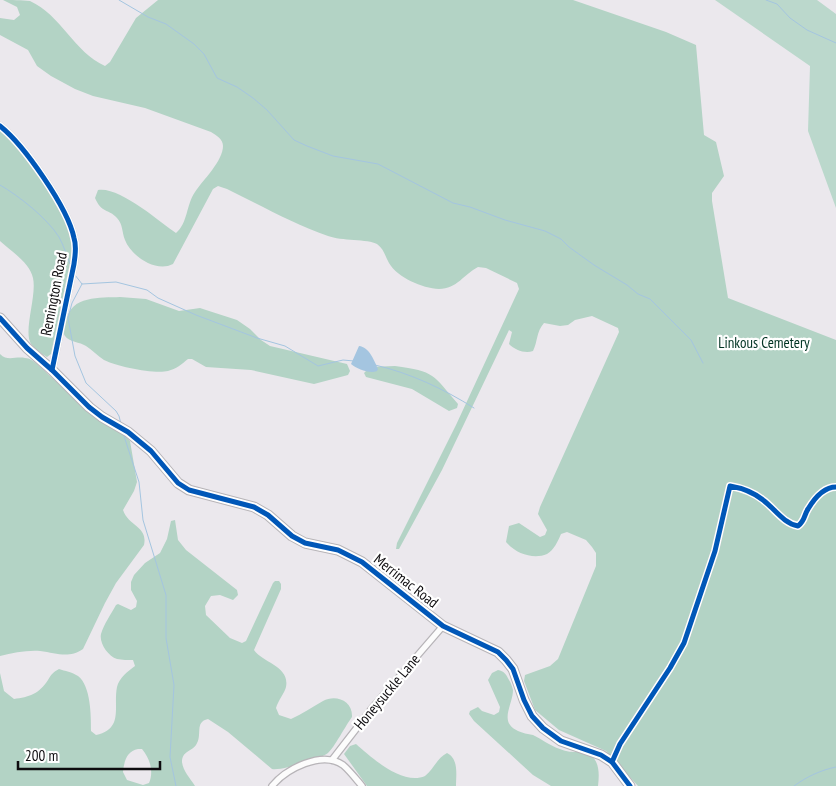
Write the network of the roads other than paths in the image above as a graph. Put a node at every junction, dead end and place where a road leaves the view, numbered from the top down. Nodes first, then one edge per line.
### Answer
1 (0, 126) edge
2 (0, 318) edge
3 (52, 370) junction
4 (836, 487) edge
5 (443, 626) junction
6 (332, 760) junction
7 (612, 762) junction
8 (629, 785) edge
9 (272, 786) edge
10 (362, 786) edge

1 - 3 street, Remington Road
2 - 3 street, Merrimac Road
3 - 5 street, Merrimac Road
4 - 7 street
5 - 6 street, Honeysuckle Lane
5 - 7 street, Merrimac Road
6 - 9 street
6 - 10 street
7 - 8 street, Merrimac Road

